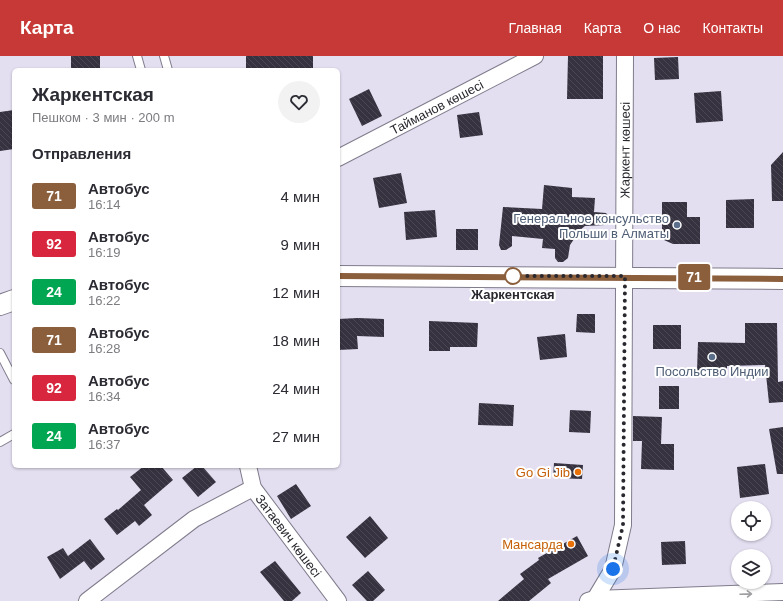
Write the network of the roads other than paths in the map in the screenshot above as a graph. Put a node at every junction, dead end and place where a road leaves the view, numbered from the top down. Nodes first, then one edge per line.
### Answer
1 (137, 56) edge
2 (164, 56) edge
3 (535, 56) edge
4 (625, 56) edge
5 (140, 68) edge
6 (167, 68) edge
7 (340, 157) edge
8 (340, 276) edge
9 (625, 276) junction
10 (783, 279) edge
11 (12, 301) edge
12 (0, 305) edge
13 (0, 353) edge
14 (12, 376) edge
15 (12, 435) edge
16 (0, 442) edge
17 (248, 468) edge
18 (253, 488) junction
19 (783, 592) edge
20 (591, 600) edge
21 (87, 601) edge
22 (338, 601) edge

1 - 5 lane
2 - 6 lane
3 - 7 street, Тайманов көшесі
4 - 9 street, Жаркент көшесі
8 - 9 street
9 - 10 street
9 - 20 street, Жаркент көшесі
11 - 12 street
13 - 14 lane
15 - 16 lane
17 - 18 street, Затаевич көшесі
18 - 21 street
18 - 22 street, Затаевич көшесі
20 -> 19 street

